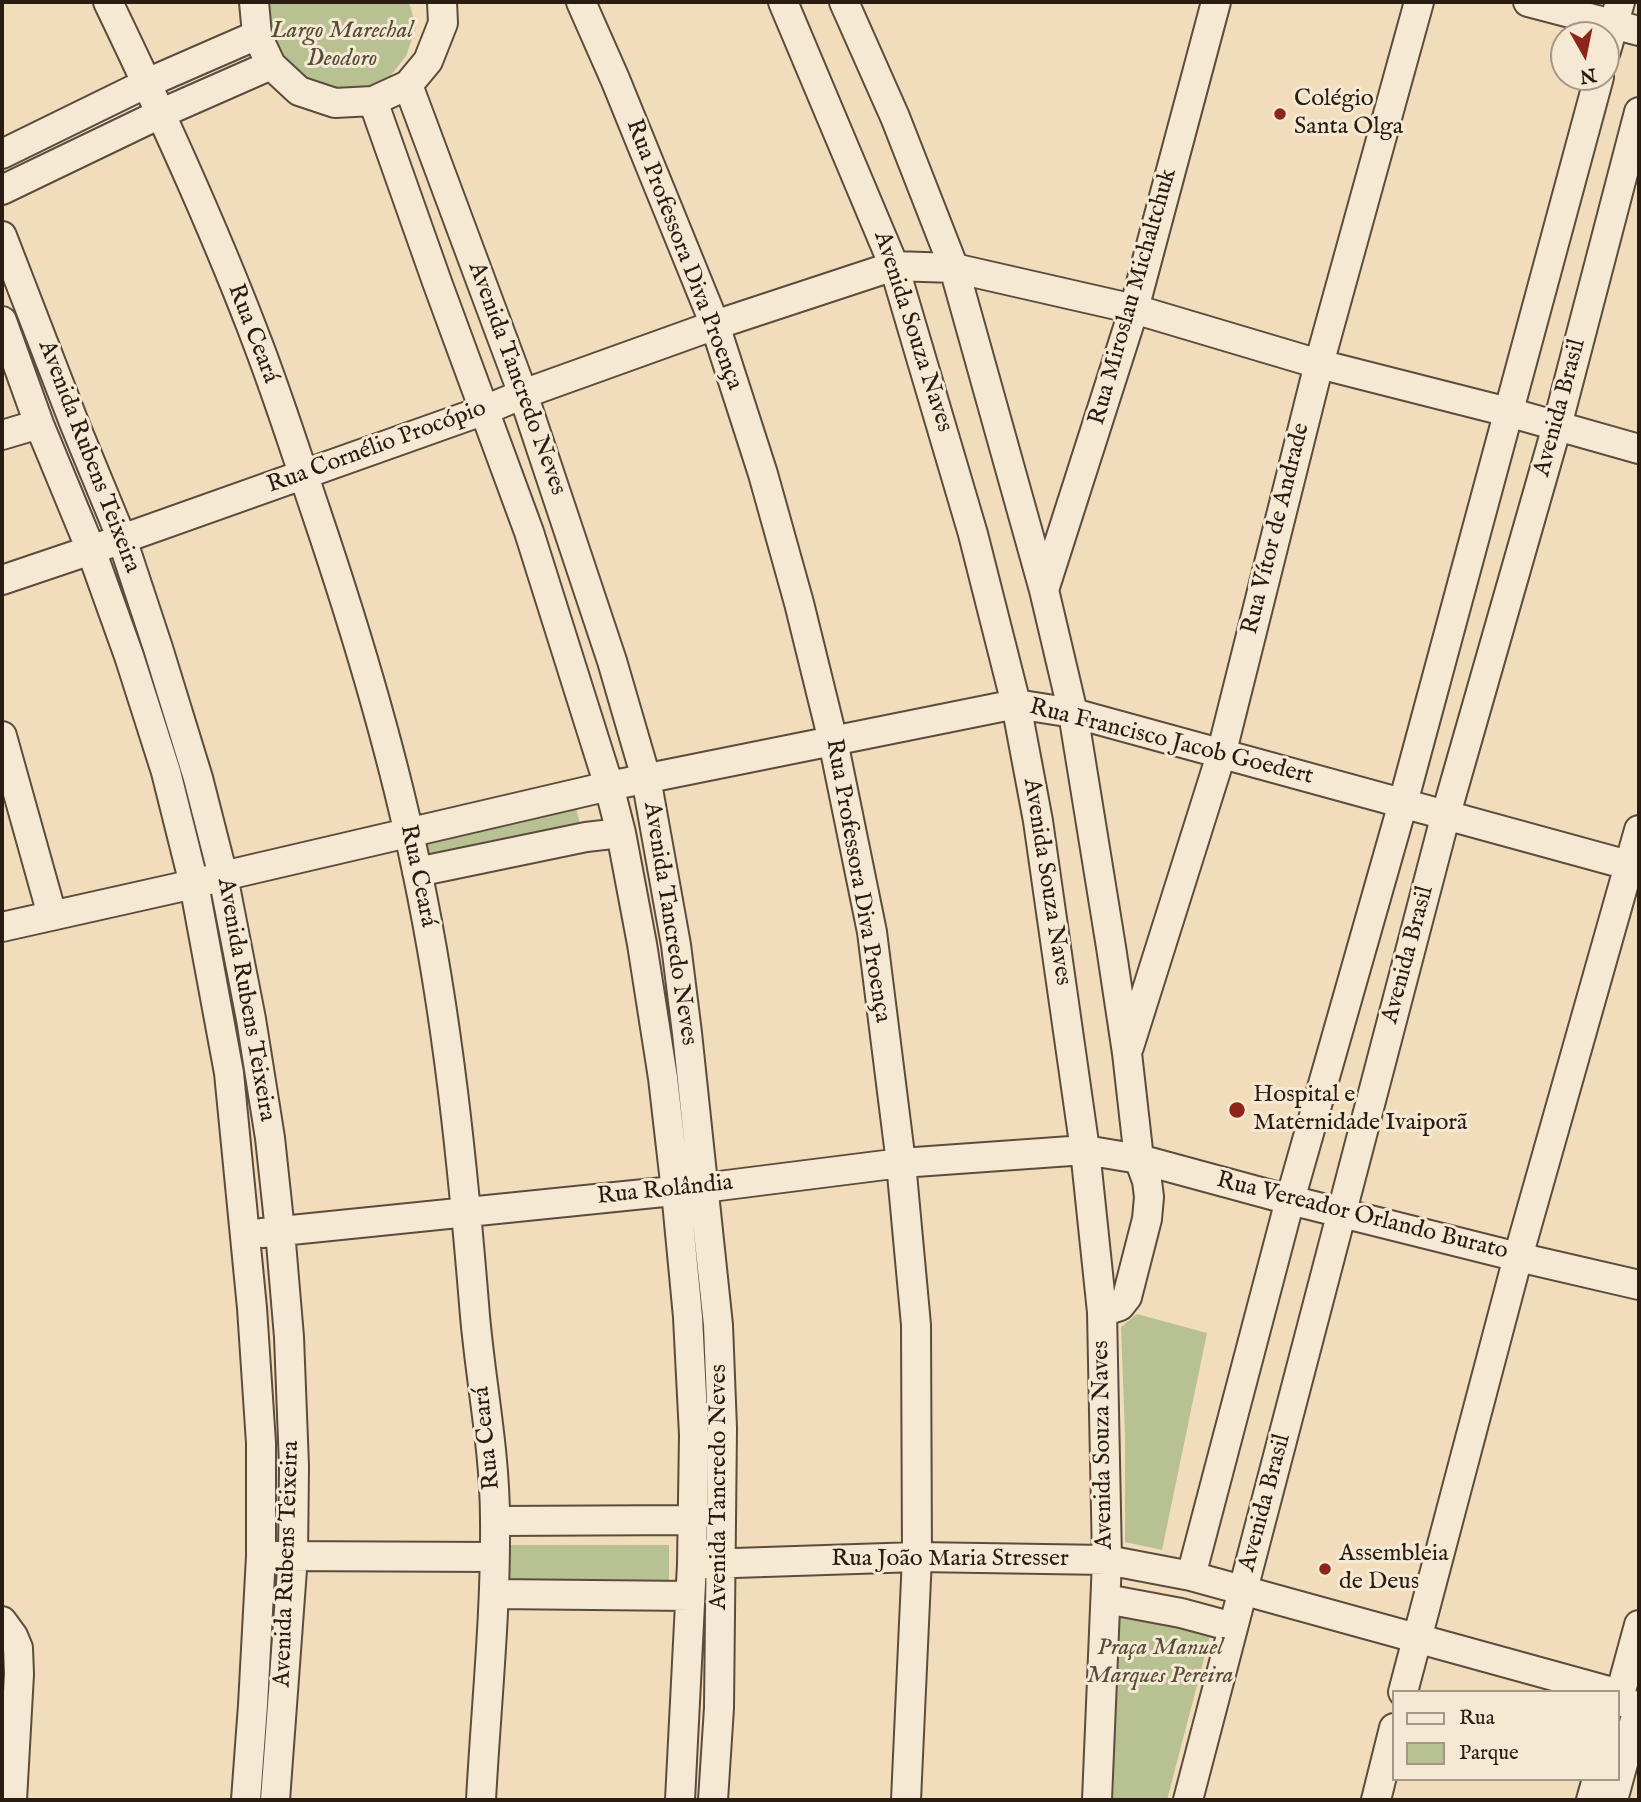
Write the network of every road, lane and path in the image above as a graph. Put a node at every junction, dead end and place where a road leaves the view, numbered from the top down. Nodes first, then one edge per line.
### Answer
1 (108, 2) edge
2 (254, 2) edge
3 (442, 2) edge
4 (581, 2) edge
5 (783, 2) edge
6 (844, 2) edge
7 (1216, 2) edge
8 (1419, 2) edge
9 (1528, 2) edge
10 (1622, 17) edge
11 (257, 34) junction
12 (271, 65) junction
13 (147, 83) junction
14 (408, 85) junction
15 (1595, 91) edge
16 (373, 101) junction
17 (1639, 112) edge
18 (162, 113) junction
19 (2, 154) edge
20 (2, 190) edge
21 (2, 236) edge
22 (894, 266) junction
23 (954, 268) junction
24 (1134, 309) junction
25 (2, 321) edge
26 (715, 325) junction
27 (1319, 364) junction
28 (523, 394) junction
29 (485, 410) junction
30 (1508, 412) junction
31 (39, 424) junction
32 (1557, 426) junction
33 (2, 435) edge
34 (1639, 449) edge
35 (303, 475) junction
36 (122, 539) junction
37 (91, 550) junction
38 (2, 580) edge
39 (1044, 590) junction
40 (1016, 704) junction
41 (1073, 713) junction
42 (2, 736) edge
43 (833, 741) junction
44 (1221, 755) junction
45 (646, 778) junction
46 (608, 786) junction
47 (1403, 803) junction
48 (1446, 814) junction
49 (1639, 830) edge
50 (409, 832) junction
51 (621, 833) junction
52 (1634, 867) edge
53 (417, 872) junction
54 (223, 876) junction
55 (194, 884) junction
56 (52, 915) junction
57 (2, 926) edge
58 (1127, 1053) junction
59 (1085, 1150) junction
60 (1139, 1159) junction
61 (901, 1163) junction
62 (690, 1190) junction
63 (1290, 1200) junction
64 (467, 1211) junction
65 (1341, 1212) junction
66 (280, 1231) junction
67 (246, 1235) junction
68 (1518, 1257) junction
69 (1639, 1285) edge
70 (1102, 1312) junction
71 (692, 1520) junction
72 (495, 1521) junction
73 (261, 1556) junction
74 (293, 1556) junction
75 (494, 1557) junction
76 (917, 1557) junction
77 (1107, 1560) junction
78 (692, 1564) junction
79 (720, 1564) junction
80 (1191, 1576) junction
81 (1243, 1591) junction
82 (494, 1594) junction
83 (690, 1597) junction
84 (1106, 1599) junction
85 (2, 1621) edge
86 (1639, 1625) edge
87 (1233, 1627) junction
88 (1417, 1639) junction
89 (1404, 1690) edge
90 (1597, 1690) edge
91 (1625, 1698) edge
92 (1392, 1736) edge
93 (1620, 1740) edge
94 (1596, 1781) edge
95 (1615, 1781) edge
96 (12, 1800) edge
97 (246, 1800) edge
98 (275, 1800) edge
99 (481, 1800) edge
100 (680, 1800) edge
101 (713, 1800) edge
102 (906, 1800) edge
103 (1097, 1800) edge
104 (1188, 1800) edge
105 (1376, 1800) edge
106 (1591, 1800) edge
107 (1613, 1800) edge

1 - 13 street, Rua Ceará
2 - 11 street
3 - 14 street
4 - 26 street, Rua Professora Diva Proença
5 - 22 street, Avenida Souza Naves
6 - 23 street
7 - 24 street, Rua Miroslau Michaltchuk
8 - 27 street, Rua Vítor de Andrade
9 - 10 street
11 - 12 street
11 - 13 street
12 - 16 street
12 - 18 street
13 - 18 street, Rua Ceará
13 - 19 street
14 - 16 street
14 - 28 street, Avenida Tancredo Neves
15 - 30 street, Avenida Brasil
16 - 29 street, Avenida Tancredo Neves
17 - 32 street, Avenida Brasil
18 - 20 street
18 - 35 street, Rua Ceará
21 - 36 street, Avenida Rubens Teixeira
22 - 23 street, Rua Cornélio Procópio
22 - 26 street, Rua Cornélio Procópio
22 - 40 street, Avenida Souza Naves
23 - 24 street, Rua Cornélio Procópio
23 - 39 street
24 - 27 street, Rua Cornélio Procópio
24 - 39 street, Rua Miroslau Michaltchuk
25 - 31 street, Avenida Rubens Teixeira
26 - 28 street, Rua Cornélio Procópio
26 - 43 street, Rua Professora Diva Proença
27 - 30 street, Rua Cornélio Procópio
27 - 44 street, Rua Vítor de Andrade
28 - 29 street, Rua Cornélio Procópio
28 - 45 street, Avenida Tancredo Neves
29 - 35 street, Rua Cornélio Procópio
29 - 46 street, Avenida Tancredo Neves
30 - 32 street, Rua Cornélio Procópio
30 - 47 street, Avenida Brasil
31 - 33 street
31 - 37 street, Avenida Rubens Teixeira
32 - 34 street, Rua Cornélio Procópio
32 - 48 street, Avenida Brasil
35 - 36 street, Rua Cornélio Procópio
35 - 50 street, Rua Ceará
36 - 37 street, Rua Cornélio Procópio
36 - 54 street, Avenida Rubens Teixeira
37 - 38 street, Rua Cornélio Procópio
37 - 55 street, Avenida Rubens Teixeira
39 - 41 street
40 - 41 street, Rua Francisco Jacob Goedert
40 - 43 street, Rua Francisco Jacob Goedert
40 - 59 street, Avenida Souza Naves
41 - 44 street, Rua Francisco Jacob Goedert
41 - 58 street
42 - 56 street
43 - 45 street, Rua Francisco Jacob Goedert
43 - 61 street, Rua Professora Diva Proença
44 - 47 street, Rua Francisco Jacob Goedert
44 - 58 street, Rua Vítor de Andrade
45 - 46 street, Rua Francisco Jacob Goedert
45 - 62 street, Avenida Tancredo Neves
46 - 50 street, Rua Francisco Jacob Goedert
46 - 51 street, Avenida Tancredo Neves
47 - 48 street, Rua Francisco Jacob Goedert
47 - 63 street, Avenida Brasil
48 - 52 street, Rua Francisco Jacob Goedert
48 - 65 street, Avenida Brasil
49 - 52 street
50 - 53 street, Rua Ceará
50 - 54 street, Rua Francisco Jacob Goedert
51 - 53 street
51 - 62 street, Avenida Tancredo Neves
52 - 68 street
53 - 64 street, Rua Ceará
54 - 55 street, Rua Francisco Jacob Goedert
54 - 66 street, Avenida Rubens Teixeira
55 - 56 street, Rua Francisco Jacob Goedert
55 - 67 street, Avenida Rubens Teixeira
56 - 57 street, Rua Francisco Jacob Goedert
58 - 60 street
59 - 60 street, Rua Vereador Orlando Burato
59 - 61 street, Rua Rolândia
59 - 70 street, Avenida Souza Naves
60 - 63 street, Rua Vereador Orlando Burato
60 - 70 street
61 - 62 street, Rua Rolândia
61 - 76 street, Rua Professora Diva Proença
62 - 64 street, Rua Rolândia
62 - 71 street, Avenida Tancredo Neves
62 - 79 street, Avenida Tancredo Neves
63 - 65 street, Rua Vereador Orlando Burato
63 - 80 street, Avenida Brasil
64 - 66 street, Rua Rolândia
64 - 72 street, Rua Ceará
65 - 68 street, Rua Vereador Orlando Burato
65 - 81 street, Avenida Brasil
66 - 67 street, Rua Rolândia
66 - 74 street, Avenida Rubens Teixeira
67 - 73 street, Avenida Rubens Teixeira
68 - 69 street, Rua Vereador Orlando Burato
68 - 88 street
70 - 77 street, Avenida Souza Naves
71 - 72 street
71 - 78 street, Avenida Tancredo Neves
72 - 75 street, Rua Ceará
73 - 74 street
73 - 97 street, Avenida Rubens Teixeira
74 - 75 street
74 - 98 street, Avenida Rubens Teixeira
75 - 82 street, Rua Ceará
76 - 77 street, Rua João Maria Stresser
76 - 79 street, Rua João Maria Stresser
76 - 102 street, Rua Professora Diva Proença
77 - 80 street, Rua João Maria Stresser
77 - 84 street, Avenida Souza Naves
78 - 79 street, Rua João Maria Stresser
78 - 83 street, Avenida Tancredo Neves
79 - 101 street, Avenida Tancredo Neves
80 - 81 street, Rua João Maria Stresser
81 - 87 street, Avenida Brasil
81 - 88 street, Rua João Maria Stresser
82 - 83 street
82 - 99 street, Rua Ceará
83 - 100 street, Avenida Tancredo Neves
84 - 87 street
84 - 103 street, Avenida Souza Naves
85 - 96 street
86 - 91 street
87 - 104 street, Avenida Brasil
88 - 89 street
88 - 90 street, Rua João Maria Stresser
91 - 93 street
92 - 105 street
94 - 106 street
95 - 107 street

